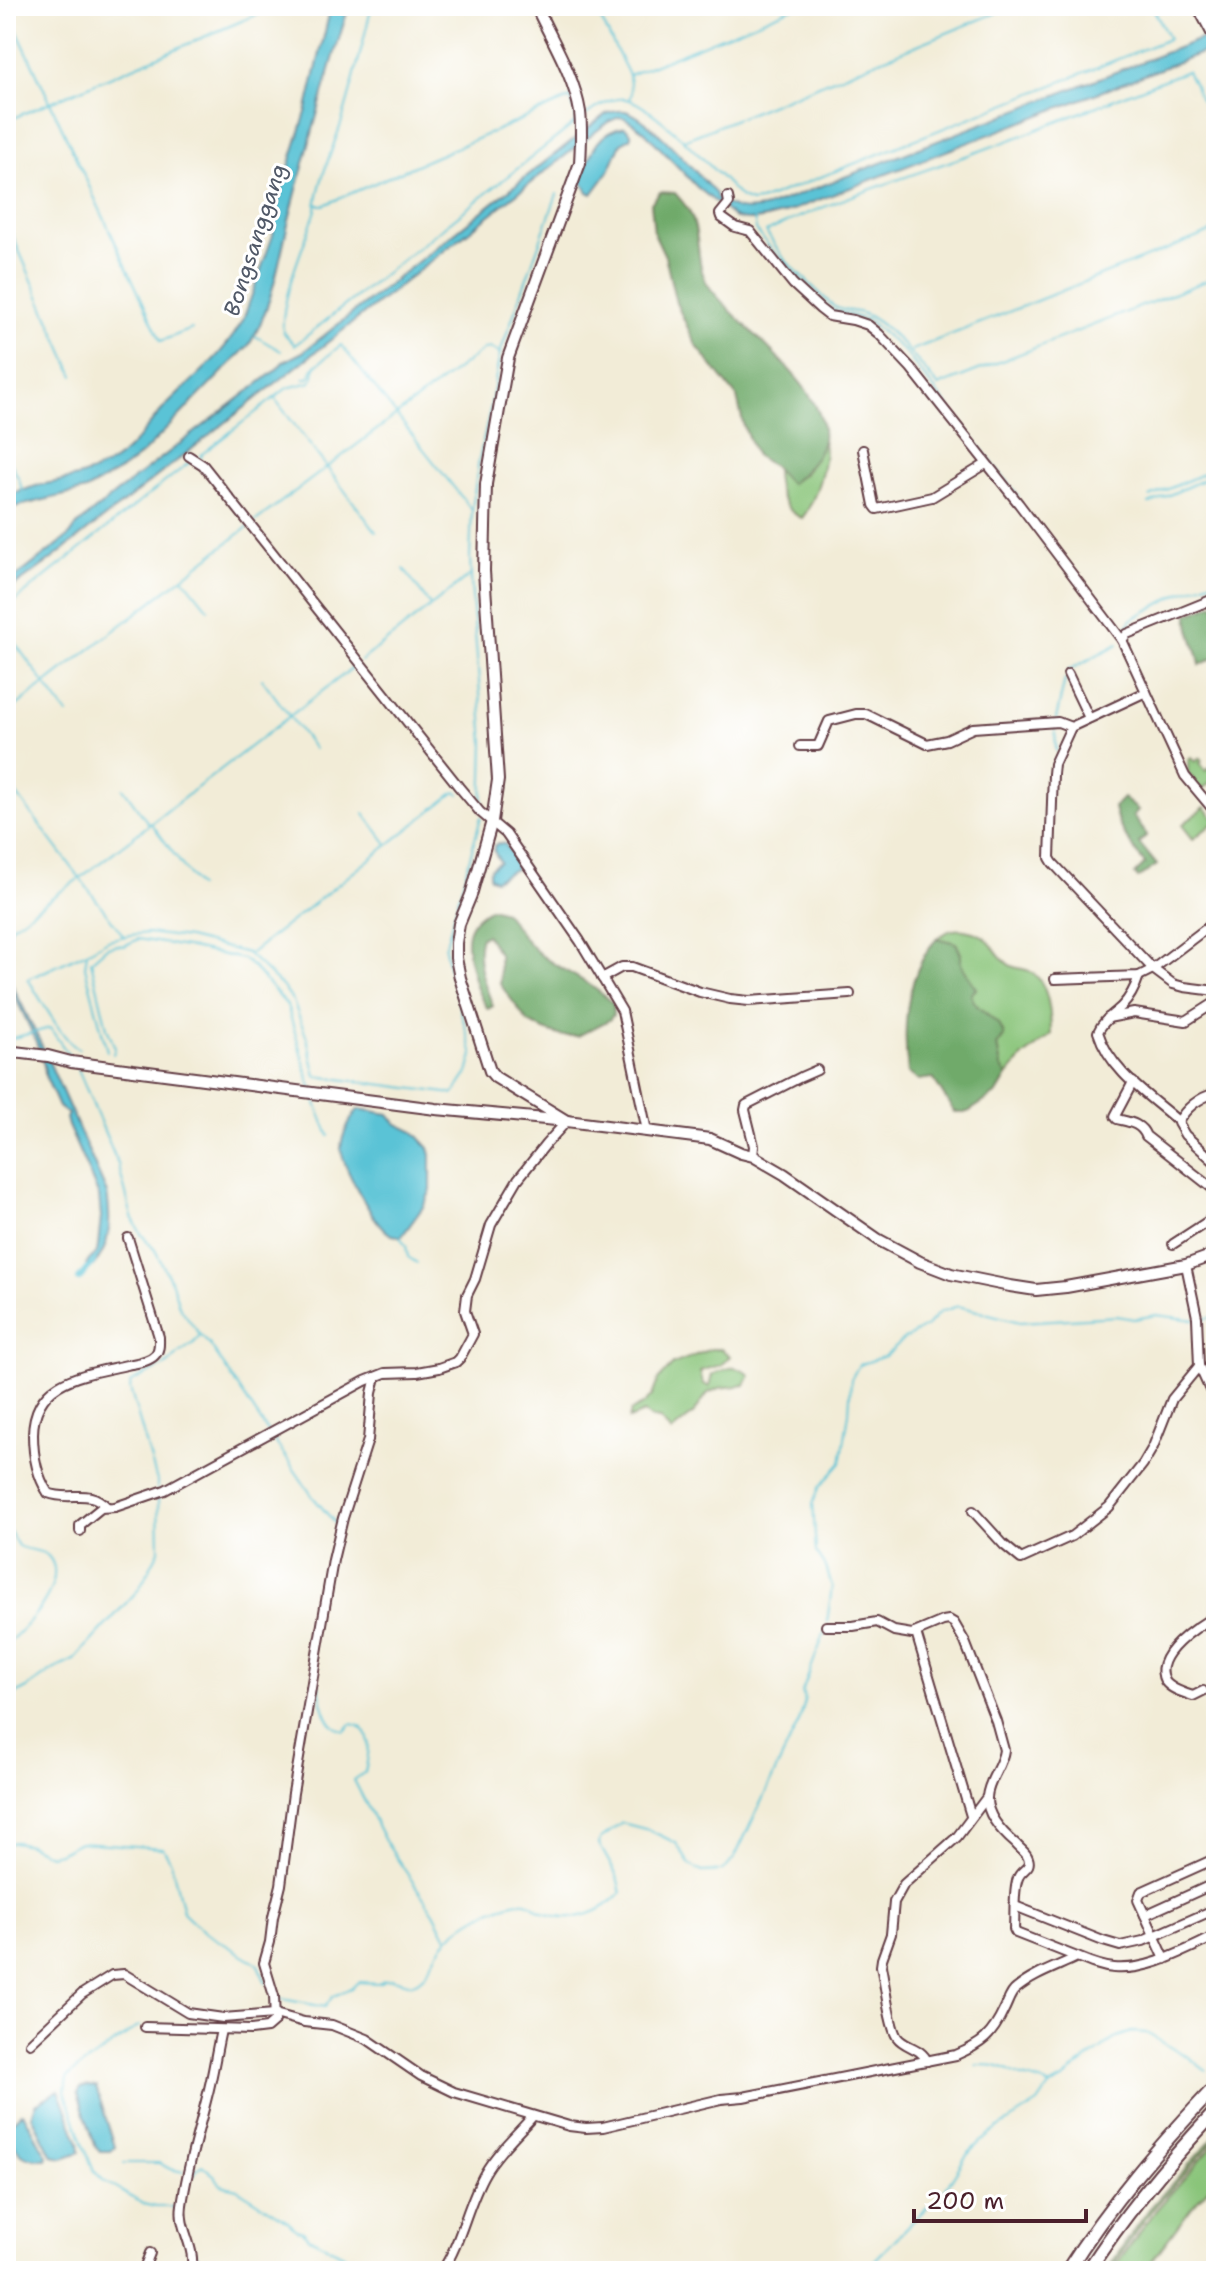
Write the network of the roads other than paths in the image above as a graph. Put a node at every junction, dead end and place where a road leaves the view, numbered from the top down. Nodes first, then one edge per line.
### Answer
1 (536, 6) edge
2 (1199, 6) edge
3 (1216, 38) edge
4 (726, 203) dead end
5 (863, 450) dead end
6 (189, 456) dead end
7 (986, 464) junction
8 (1216, 598) edge
9 (1122, 640) junction
10 (1068, 674) dead end
11 (1146, 692) junction
12 (1089, 718) junction
13 (1071, 727) junction
14 (800, 746) dead end
15 (1216, 812) edge
16 (485, 816) junction
17 (1216, 921) edge
18 (1153, 969) junction
19 (1139, 976) junction
20 (602, 978) junction
21 (1055, 979) dead end
22 (1216, 991) edge
23 (850, 994) dead end
24 (1216, 1002) edge
25 (1107, 1019) junction
26 (6, 1051) edge
27 (817, 1070) dead end
28 (1133, 1082) junction
29 (1216, 1093) edge
30 (567, 1121) junction
31 (1178, 1121) junction
32 (647, 1131) junction
33 (753, 1156) junction
34 (1216, 1163) edge
35 (1216, 1191) edge
36 (1216, 1216) edge
37 (128, 1238) dead end
38 (1173, 1244) dead end
39 (1216, 1254) edge
40 (1186, 1265) junction
41 (1199, 1366) junction
42 (376, 1377) junction
43 (1216, 1403) edge
44 (107, 1507) junction
45 (973, 1511) dead end
46 (80, 1531) dead end
47 (1216, 1616) edge
48 (826, 1626) dead end
49 (916, 1633) junction
50 (1203, 1691) dead end
51 (987, 1797) junction
52 (971, 1816) junction
53 (1210, 1861) dead end
54 (1209, 1886) dead end
55 (1015, 1906) junction
56 (1211, 1911) dead end
57 (1145, 1915) junction
58 (1155, 1936) junction
59 (1216, 1936) edge
60 (1077, 1957) junction
61 (1165, 1959) junction
62 (275, 2014) junction
63 (145, 2027) dead end
64 (221, 2030) junction
65 (30, 2043) dead end
66 (927, 2061) junction
67 (1212, 2089) edge
68 (1216, 2111) edge
69 (533, 2116) junction
70 (150, 2253) dead end
71 (143, 2271) edge
72 (191, 2271) edge
73 (442, 2271) edge
74 (1067, 2271) edge
75 (1088, 2271) edge

1 - 16 main road
2 - 3 highway
4 - 7 street
5 - 7 street
6 - 16 street
7 - 9 street
8 - 9 street
9 - 11 street
10 - 12 street
11 - 12 street
11 - 15 street
12 - 13 street
13 - 14 street
13 - 18 street
16 - 20 street
16 - 30 main road
17 - 18 street
18 - 19 street
18 - 22 street
19 - 21 street
19 - 25 street
20 - 23 street
20 - 32 street
24 - 25 street
25 - 28 street
26 - 30 main road
27 - 33 street
28 - 31 street
28 - 35 street
29 - 31 street
30 - 32 main road
30 - 42 street
31 - 34 street
32 - 33 main road
33 - 40 main road
36 - 38 street
37 - 44 street
39 - 40 main road
40 - 41 street
41 - 43 street
41 - 45 street
42 - 44 street
42 - 62 street
44 - 46 street
47 - 50 street
48 - 49 street
49 - 51 street
49 - 52 street
51 - 52 street
51 - 55 street
52 - 66 street
53 - 57 street
54 - 57 street
55 - 58 street
55 - 60 street
56 - 58 street
57 - 58 street
58 - 61 street
59 - 61 street
60 - 61 street
60 - 66 street
62 - 64 street
62 - 65 street
62 - 69 street
63 - 64 street
64 - 72 street
66 - 69 street
67 - 74 highway
68 - 75 highway
69 - 73 street
70 - 71 street

